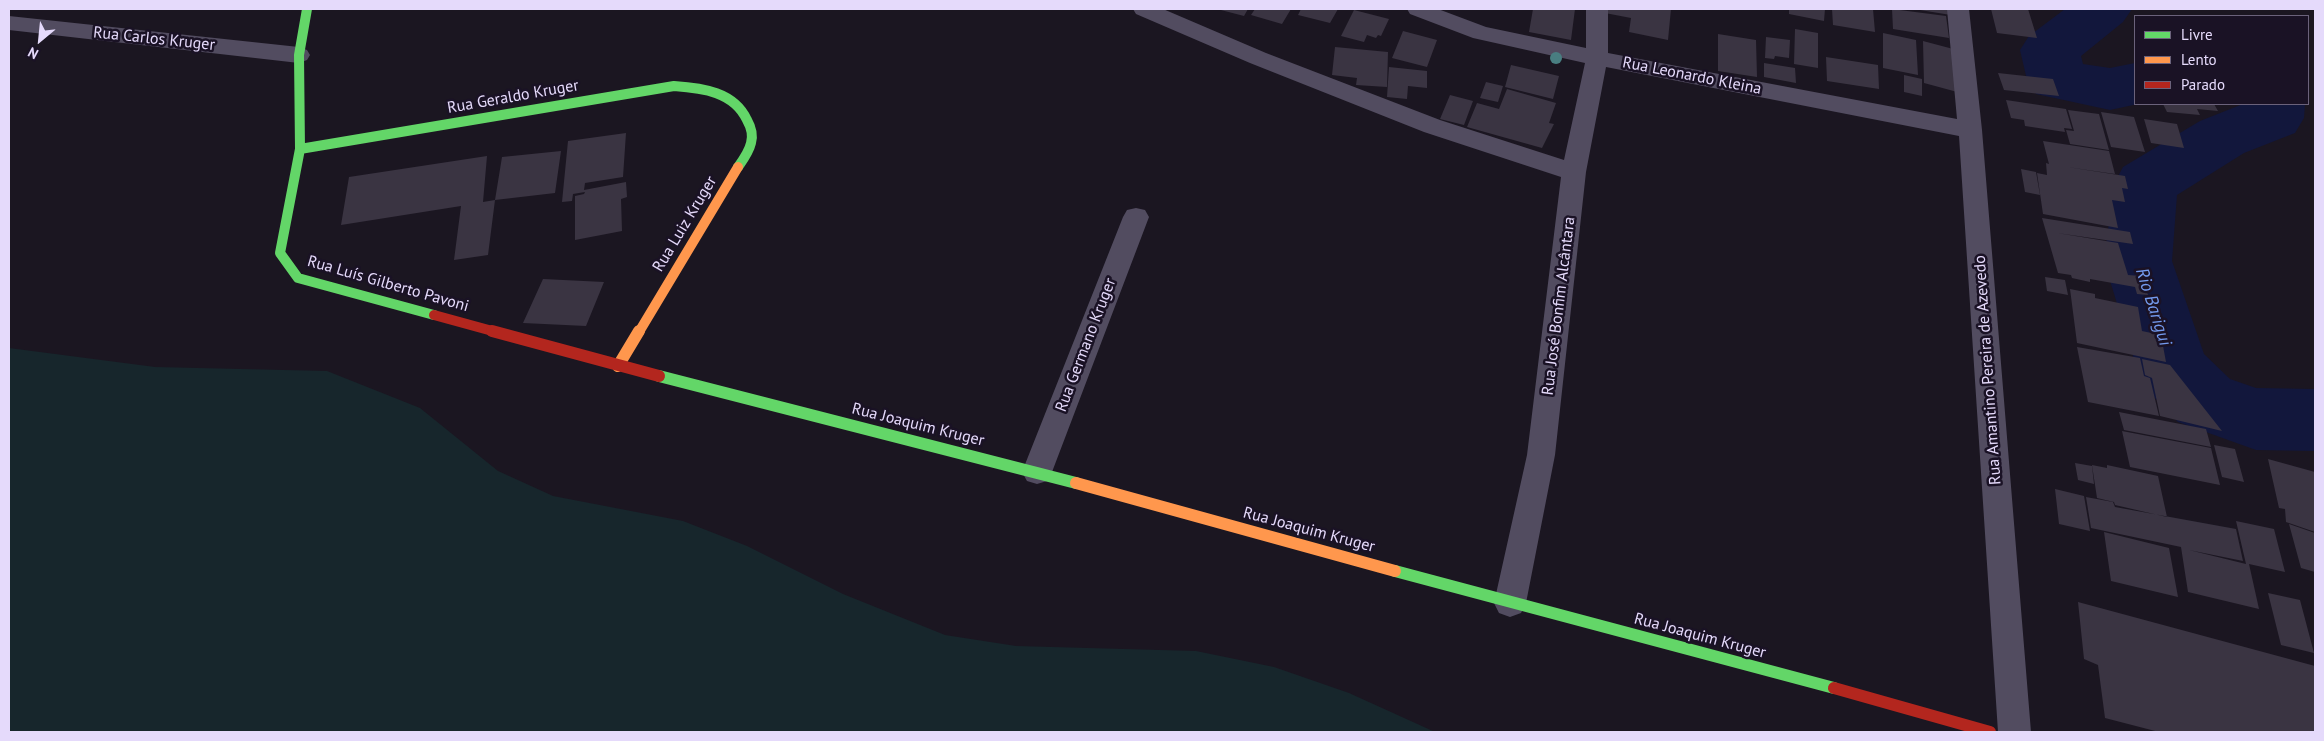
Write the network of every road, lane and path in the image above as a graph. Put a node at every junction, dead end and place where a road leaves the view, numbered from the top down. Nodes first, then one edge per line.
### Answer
1 (307, 9) edge
2 (1144, 9) edge
3 (1418, 9) edge
4 (1597, 9) edge
5 (1958, 9) edge
6 (9, 23) edge
7 (299, 55) junction
8 (1597, 58) junction
9 (730, 99) joint
10 (1970, 130) junction
11 (300, 149) junction
12 (1574, 172) junction
13 (1136, 217) dead end
14 (618, 366) junction
15 (1037, 472) junction
16 (1510, 603) junction
17 (1990, 732) edge
18 (2015, 732) edge

1 - 7 street, Rua Luís Gilberto Pavoni
2 - 12 street
3 - 8 street, Rua Leonardo Kleina
4 - 8 street, Rua José Bonfim Alcântara
5 - 10 street, Rua Amantino Pereira de Azevedo
6 - 7 street, Rua Carlos Kruger
7 - 11 street, Rua Luís Gilberto Pavoni
8 - 10 street, Rua Leonardo Kleina
8 - 12 street, Rua José Bonfim Alcântara
9 - 11 street, Rua Geraldo Kruger
9 - 14 street, Rua Luiz Kruger
10 - 18 street, Rua Amantino Pereira de Azevedo
11 - 14 street, Rua Luís Gilberto Pavoni
12 - 16 street, Rua José Bonfim Alcântara
13 - 15 street, Rua Germano Kruger
14 - 15 street, Rua Joaquim Kruger
15 - 16 street, Rua Joaquim Kruger
16 - 17 street, Rua Joaquim Kruger

